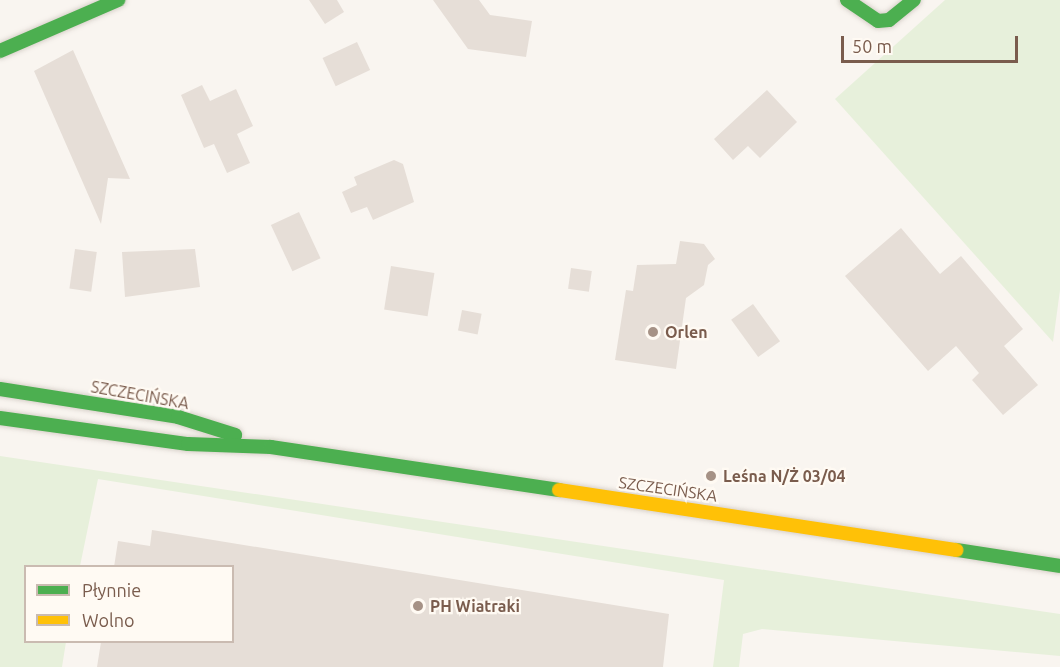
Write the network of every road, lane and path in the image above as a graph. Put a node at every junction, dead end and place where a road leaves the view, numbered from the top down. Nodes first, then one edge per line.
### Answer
1 (118, 0) edge
2 (848, 0) edge
3 (914, 0) edge
4 (0, 51) edge
5 (0, 389) edge
6 (0, 418) edge
7 (271, 447) junction
8 (1060, 566) edge

1 - 4 main road
2 - 3 main road
5 - 7 main road, SZCZECIŃSKA
6 - 7 main road, SZCZECIŃSKA
7 - 8 main road, SZCZECIŃSKA

